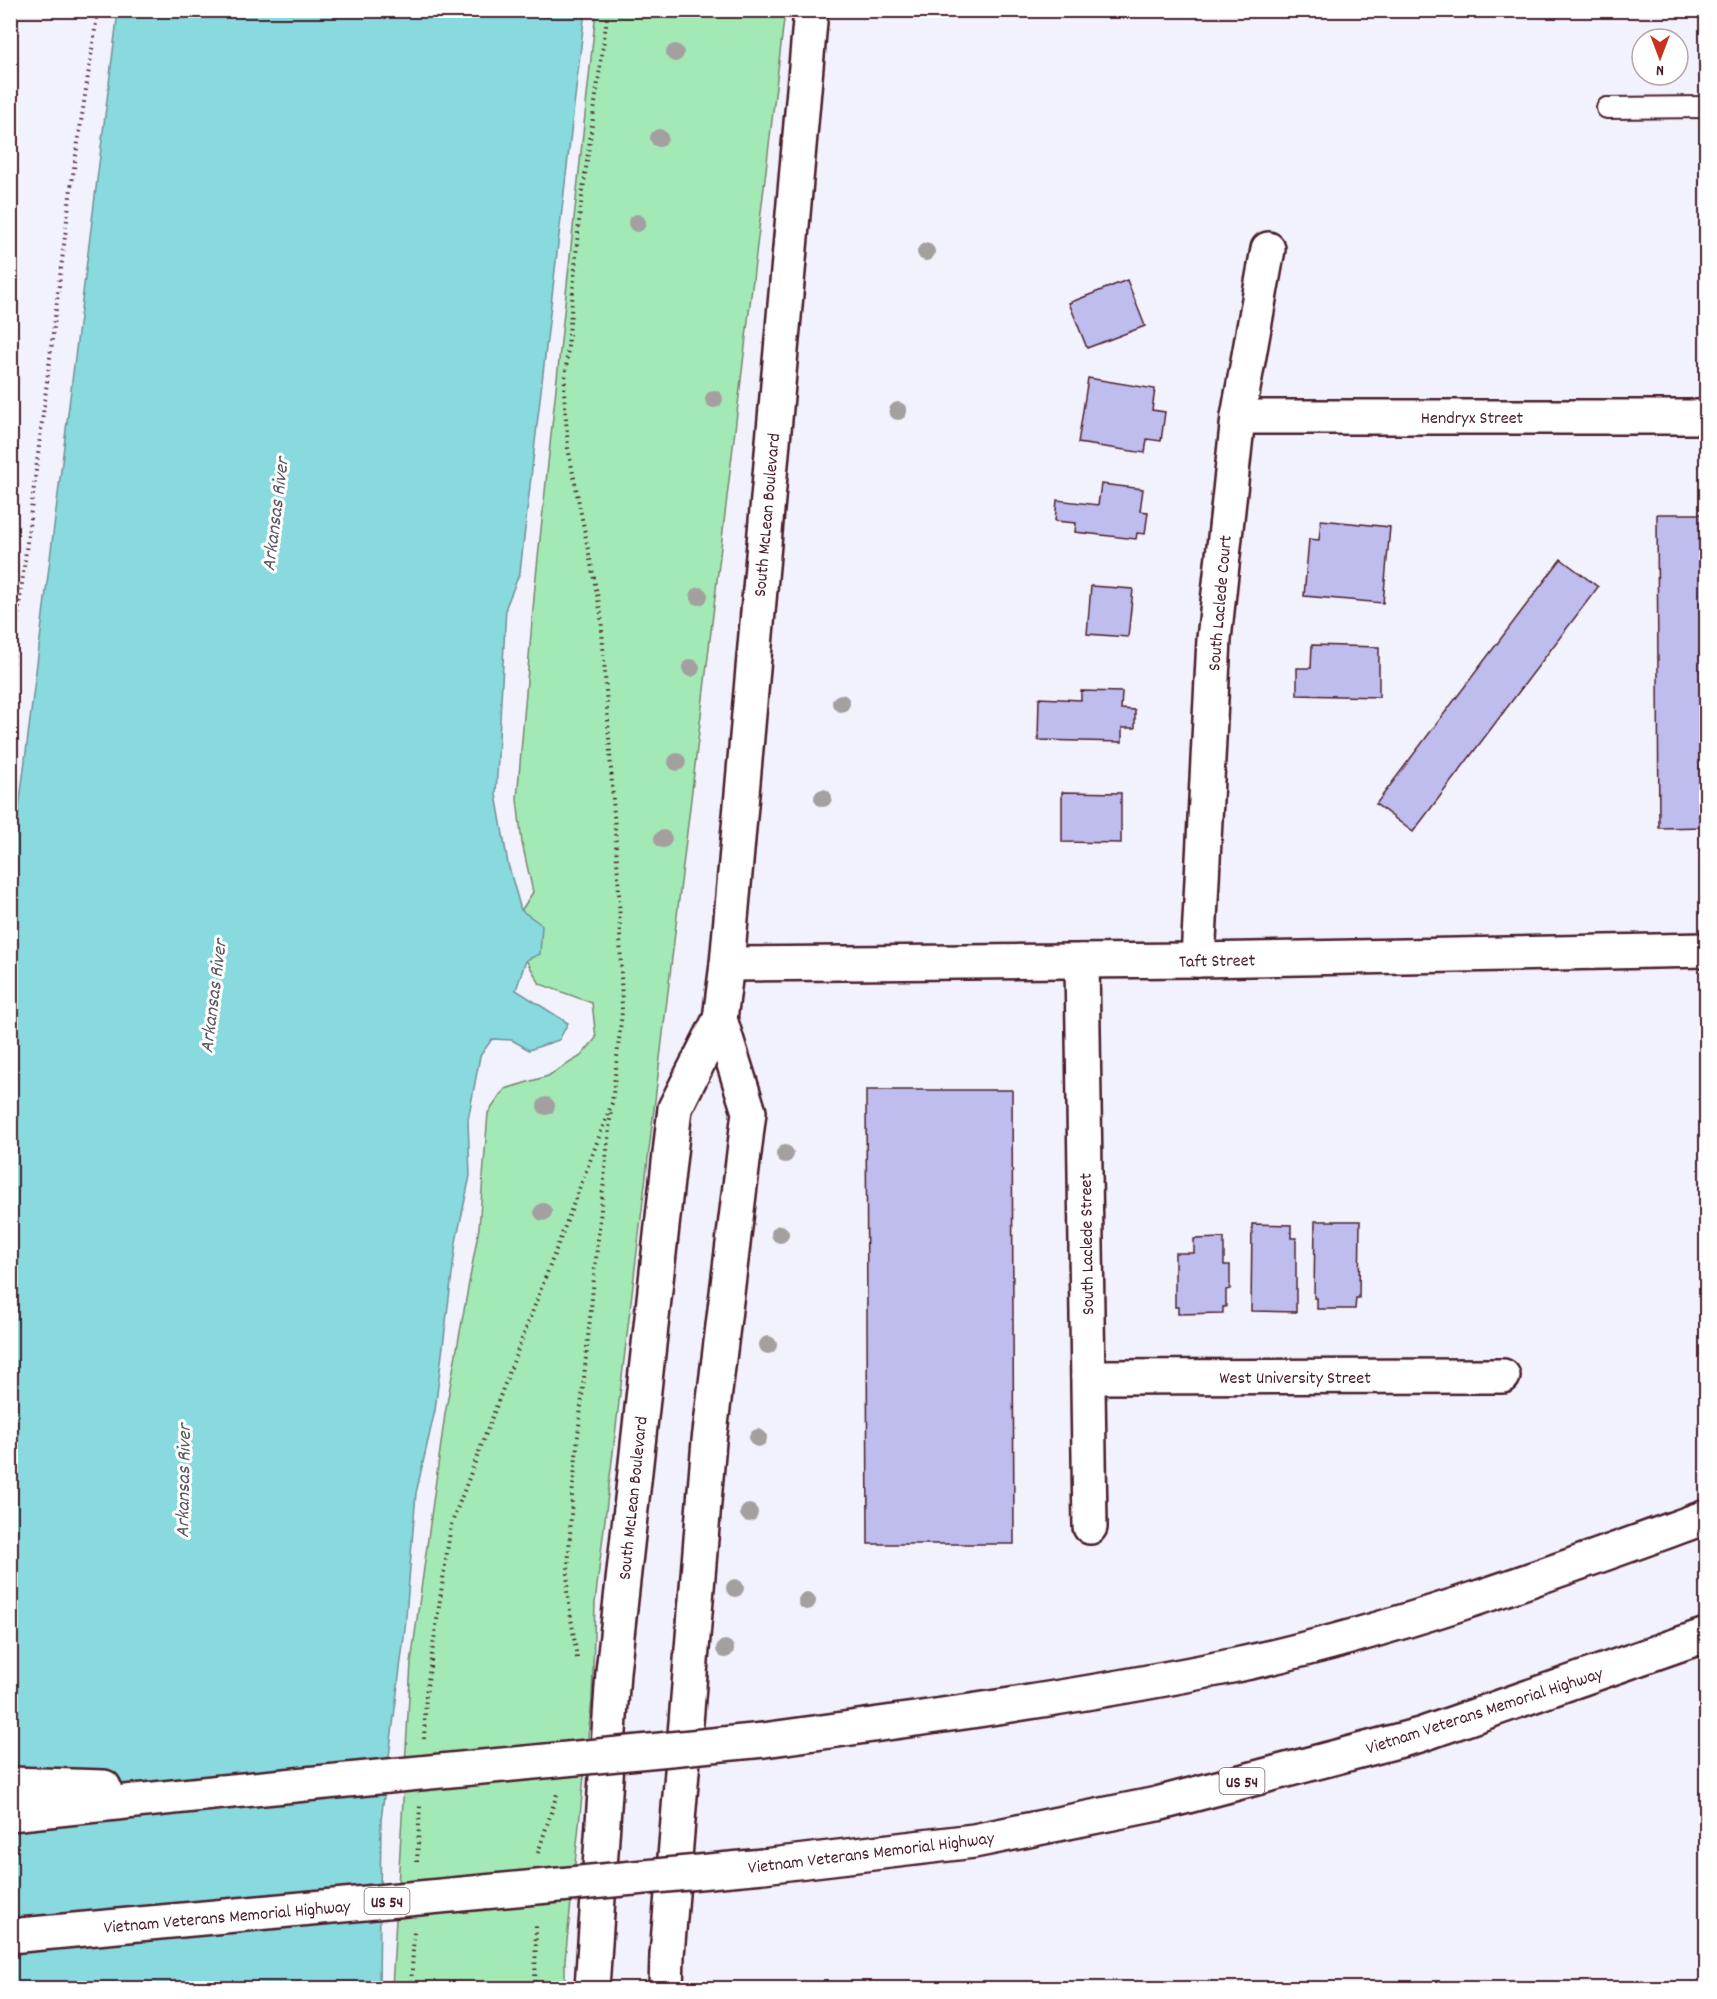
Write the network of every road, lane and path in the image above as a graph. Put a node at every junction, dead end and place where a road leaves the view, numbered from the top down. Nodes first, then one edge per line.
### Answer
1 (98, 10) edge
2 (608, 10) edge
3 (811, 10) edge
4 (1707, 107) edge
5 (1607, 108) dead end
6 (1268, 249) dead end
7 (1238, 417) junction
8 (1707, 417) edge
9 (10, 680) edge
10 (1707, 950) edge
11 (1198, 960) junction
12 (1082, 961) junction
13 (727, 964) junction
14 (720, 1019) junction
15 (612, 1102) junction
16 (1503, 1376) dead end
17 (1088, 1377) junction
18 (1707, 1517) edge
19 (1090, 1527) dead end
20 (1707, 1635) edge
21 (577, 1662) dead end
22 (423, 1742) dead end
23 (10, 1784) edge
24 (559, 1790) dead end
25 (222, 1792) junction
26 (420, 1800) dead end
27 (10, 1814) edge
28 (538, 1864) dead end
29 (417, 1871) dead end
30 (537, 1920) dead end
31 (414, 1930) dead end
32 (14, 1936) edge
33 (411, 1989) edge
34 (535, 1989) edge
35 (592, 1989) edge
36 (666, 1989) edge

1 - 9 path
2 - 15 path
3 - 13 main road, South McLean Boulevard
4 - 5 lane
6 - 7 main road, South Laclede Court
7 - 8 main road, Hendryx Street
7 - 11 main road, South Laclede Court
10 - 11 main road, Taft Street
11 - 12 main road, Taft Street
12 - 13 main road, Taft Street
12 - 17 main road, South Laclede Street
13 - 14 main road, South McLean Boulevard
14 - 35 main road, South McLean Boulevard
14 - 36 main road, South McLean Boulevard
15 - 21 path
15 - 22 path
16 - 17 main road, West University Street
17 - 19 main road, South Laclede Street
18 - 25 main road, bridge
20 - 32 main road, Vietnam Veterans Memorial Highway / US 54, bridge
23 - 25 main road
24 - 28 path
25 - 27 main road
26 - 29 path
30 - 34 path
31 - 33 path

